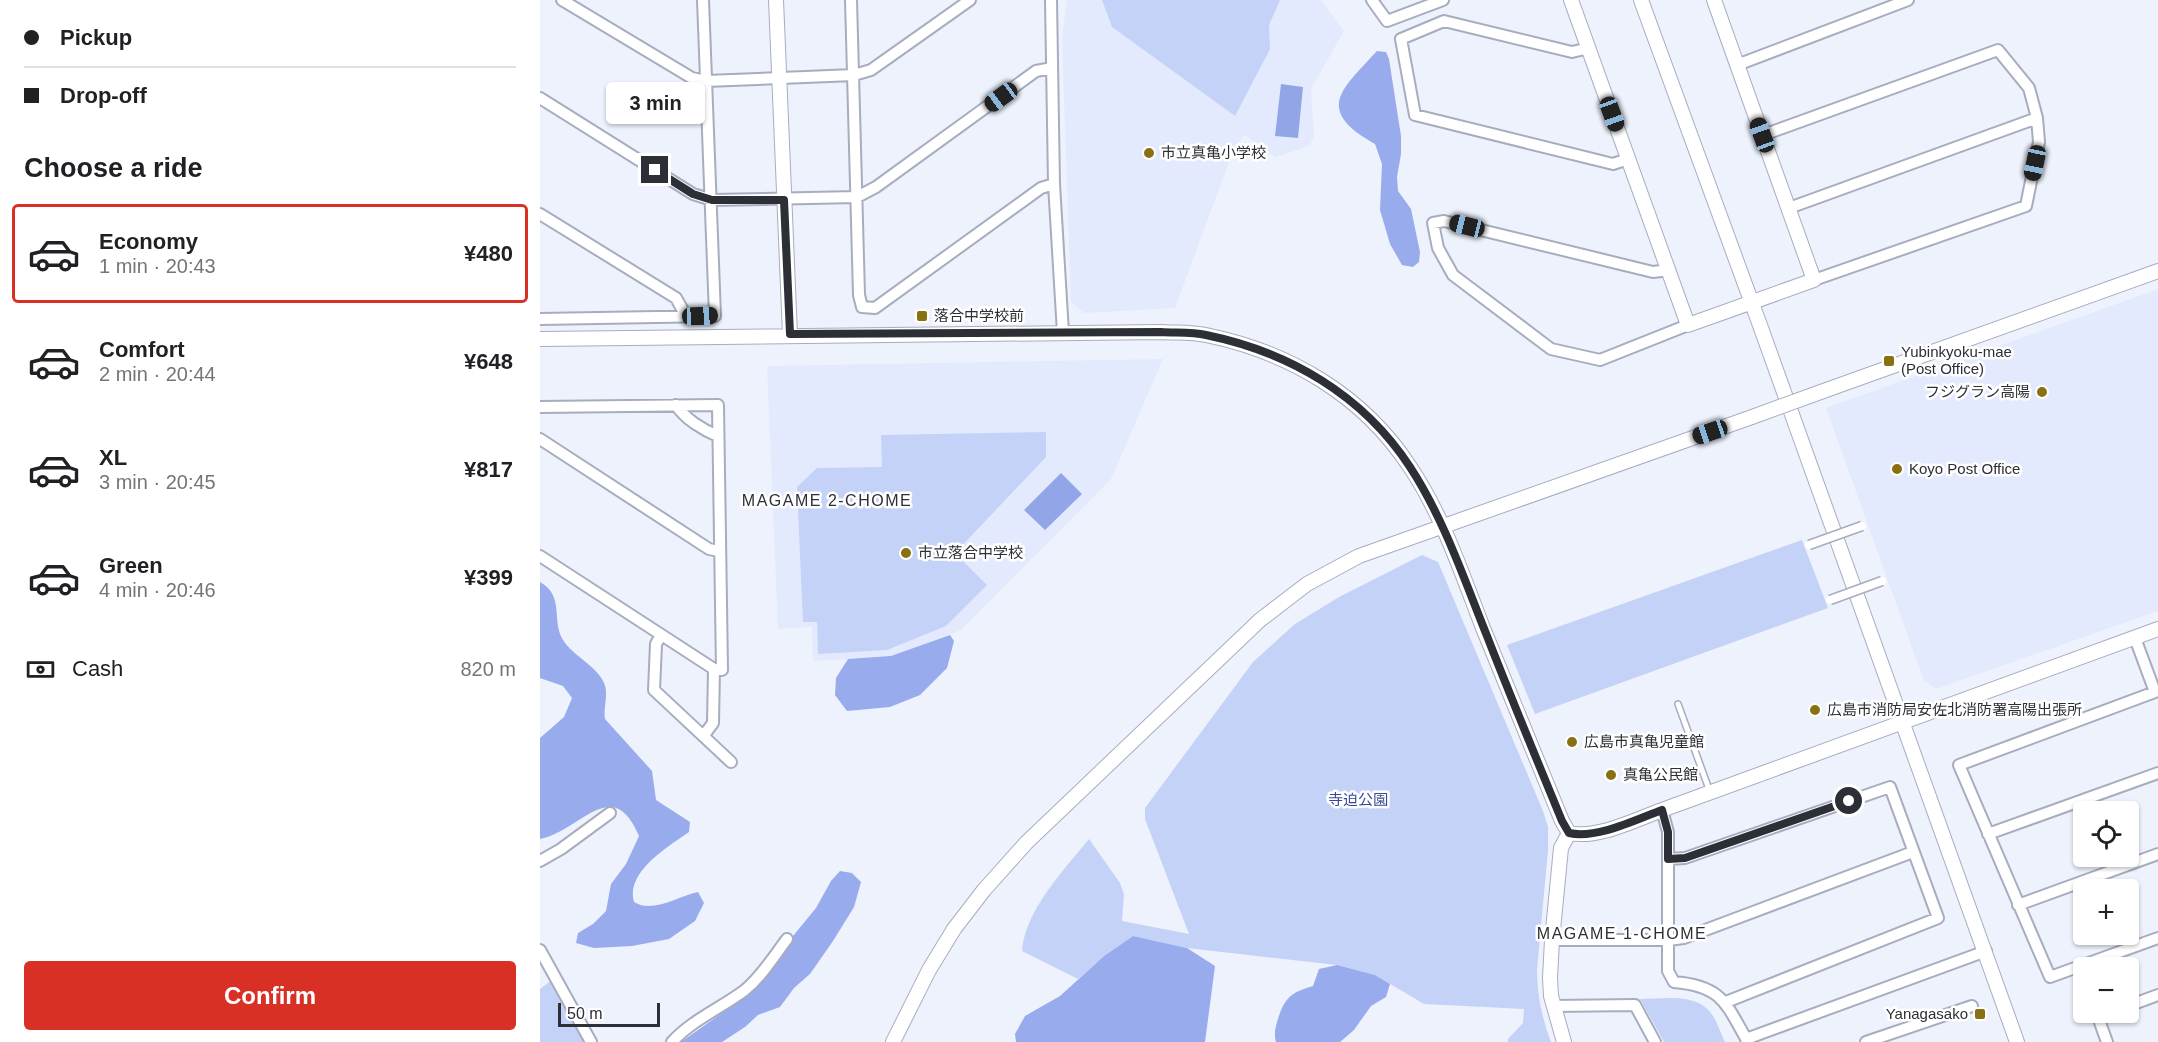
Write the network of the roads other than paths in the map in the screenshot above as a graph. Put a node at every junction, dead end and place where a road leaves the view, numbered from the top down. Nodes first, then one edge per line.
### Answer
1 (562, 0) edge
2 (704, 0) edge
3 (776, 0) edge
4 (851, 0) edge
5 (970, 0) edge
6 (1051, 0) edge
7 (1372, 0) edge
8 (1443, 0) edge
9 (1571, 0) edge
10 (1641, 0) edge
11 (1714, 0) edge
12 (1908, 0) edge
13 (1588, 48) junction
14 (1737, 65) junction
15 (1052, 68) junction
16 (854, 75) junction
17 (779, 79) junction
18 (706, 81) junction
19 (540, 98) edge
20 (2037, 118) junction
21 (1762, 135) junction
22 (1628, 159) junction
23 (1054, 184) junction
24 (857, 197) junction
25 (712, 200) junction
26 (784, 200) junction
27 (1789, 208) junction
28 (540, 214) edge
29 (1669, 270) junction
30 (2158, 271) edge
31 (1814, 280) junction
32 (1752, 301) junction
33 (686, 316) junction
34 (540, 319) edge
35 (1688, 325) junction
36 (1063, 333) junction
37 (790, 334) junction
38 (540, 339) edge
39 (676, 405) junction
40 (540, 407) edge
41 (718, 436) junction
42 (540, 439) edge
43 (1443, 526) junction
44 (1862, 526) dead end
45 (1809, 545) dead end
46 (719, 551) junction
47 (540, 556) edge
48 (1882, 580) dead end
49 (1830, 600) dead end
50 (2158, 630) edge
51 (662, 635) junction
52 (2135, 638) junction
53 (714, 669) junction
54 (1678, 704) dead end
55 (1903, 723) junction
56 (704, 735) junction
57 (731, 762) dead end
58 (2158, 773) edge
59 (1710, 792) junction
60 (1662, 810) junction
61 (610, 813) dead end
62 (1569, 833) junction
63 (1988, 834) junction
64 (1914, 852) junction
65 (2158, 854) edge
66 (1668, 859) junction
67 (540, 861) edge
68 (2018, 905) junction
69 (2158, 938) edge
70 (787, 939) dead end
71 (1552, 940) junction
72 (1668, 940) junction
73 (540, 950) edge
74 (1986, 951) junction
75 (2158, 995) edge
76 (1726, 1002) junction
77 (2139, 1002) edge
78 (1553, 1006) junction
79 (1972, 1006) dead end
80 (2100, 1023) edge
81 (1747, 1040) edge
82 (591, 1042) edge
83 (672, 1042) edge
84 (893, 1042) edge
85 (1564, 1042) edge
86 (1655, 1042) edge
87 (1866, 1042) edge
88 (2017, 1042) edge
89 (2107, 1042) edge

1 - 18 street
2 - 18 street
3 - 17 street
4 - 16 street
5 - 16 street
6 - 15 street
7 - 8 street
9 - 13 street
10 - 32 street
11 - 14 street
12 - 14 street
13 - 22 street
13 - 22 street
14 - 21 street
15 - 23 street
15 - 24 street
16 - 17 street
16 - 24 street
17 - 18 street
17 - 26 street
18 - 25 street
19 - 25 street
20 - 21 street
20 - 27 street
20 - 31 street
21 - 27 street
22 - 29 street
23 - 24 street
23 - 36 street
24 - 26 street
25 - 26 street
25 - 33 street
26 - 37 street
27 - 31 street
28 - 33 street
29 - 35 street
29 - 35 street
30 - 43 street, bridge
31 - 32 street
32 - 35 street
32 - 55 street
33 - 34 street
36 - 37 street
36 - 43 street
37 - 38 street
39 - 40 street
39 - 41 street
39 - 41 street
41 - 46 street
42 - 46 street
43 - 62 street
43 - 84 street
44 - 45 street, bridge
46 - 53 street
47 - 51 street
48 - 49 street, bridge
50 - 52 street
51 - 53 street
51 - 56 street
52 - 55 street
52 - 63 street
53 - 56 street
54 - 59 lane
55 - 59 street
55 - 74 street
56 - 57 street
58 - 63 street
59 - 60 street
60 - 62 street
60 - 66 street
61 - 67 street
62 - 71 street
63 - 68 street
64 - 66 street
64 - 72 street
64 - 76 street
65 - 68 street
66 - 72 street
68 - 69 street
70 - 83 street
71 - 72 street
71 - 78 street
72 - 76 street
73 - 82 street
74 - 81 street
74 - 88 street
75 - 77 street
76 - 81 street
78 - 85 street
78 - 86 street
79 - 87 street
80 - 89 street

